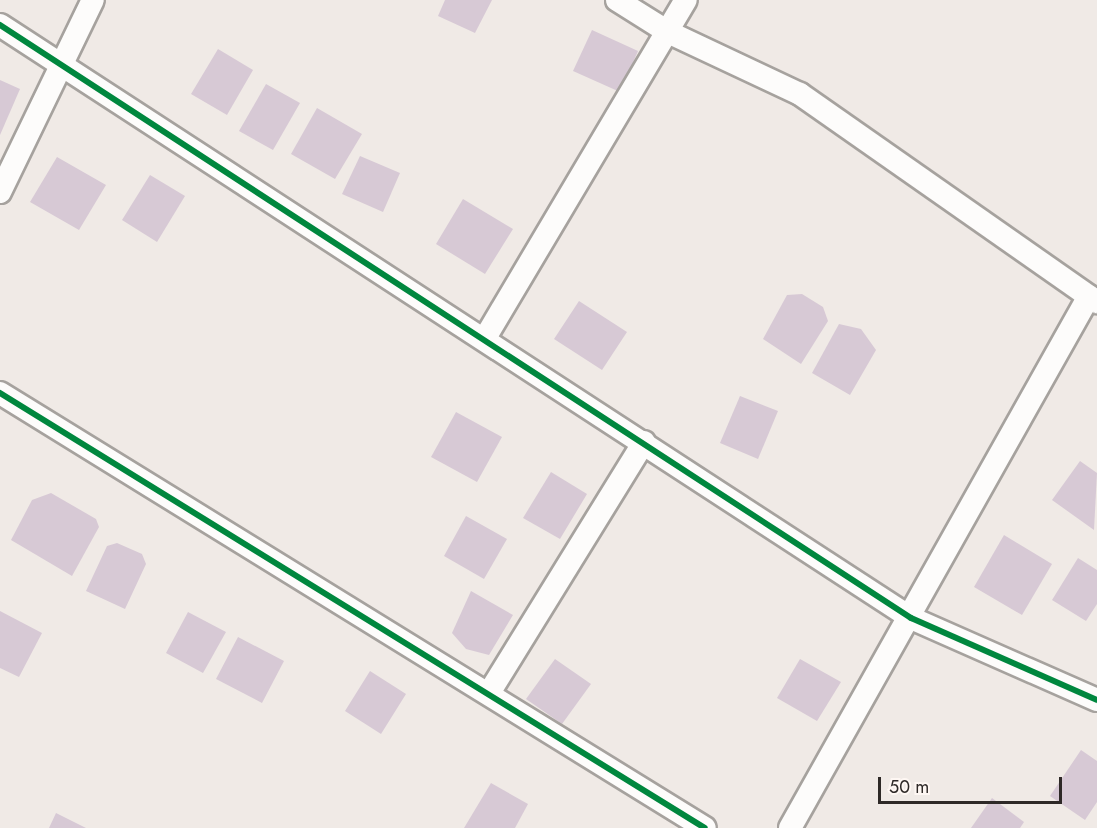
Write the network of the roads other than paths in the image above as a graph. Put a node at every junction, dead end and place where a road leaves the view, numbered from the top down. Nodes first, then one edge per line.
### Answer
1 (93, 0) edge
2 (617, 0) edge
3 (686, 0) edge
4 (0, 26) edge
5 (668, 32) junction
6 (63, 62) junction
7 (0, 192) edge
8 (1093, 299) edge
9 (485, 338) junction
10 (0, 393) edge
11 (644, 442) junction
12 (911, 618) junction
13 (489, 693) junction
14 (1097, 700) edge
15 (705, 828) edge
16 (790, 828) edge

1 - 6 street
2 - 5 street
3 - 5 street
4 - 6 street
5 - 8 street
5 - 9 street
6 - 7 street
6 - 9 street
8 - 12 street
9 - 11 street
10 - 13 street
11 - 12 street
11 - 13 street
12 - 14 street
12 - 16 street
13 - 15 street

